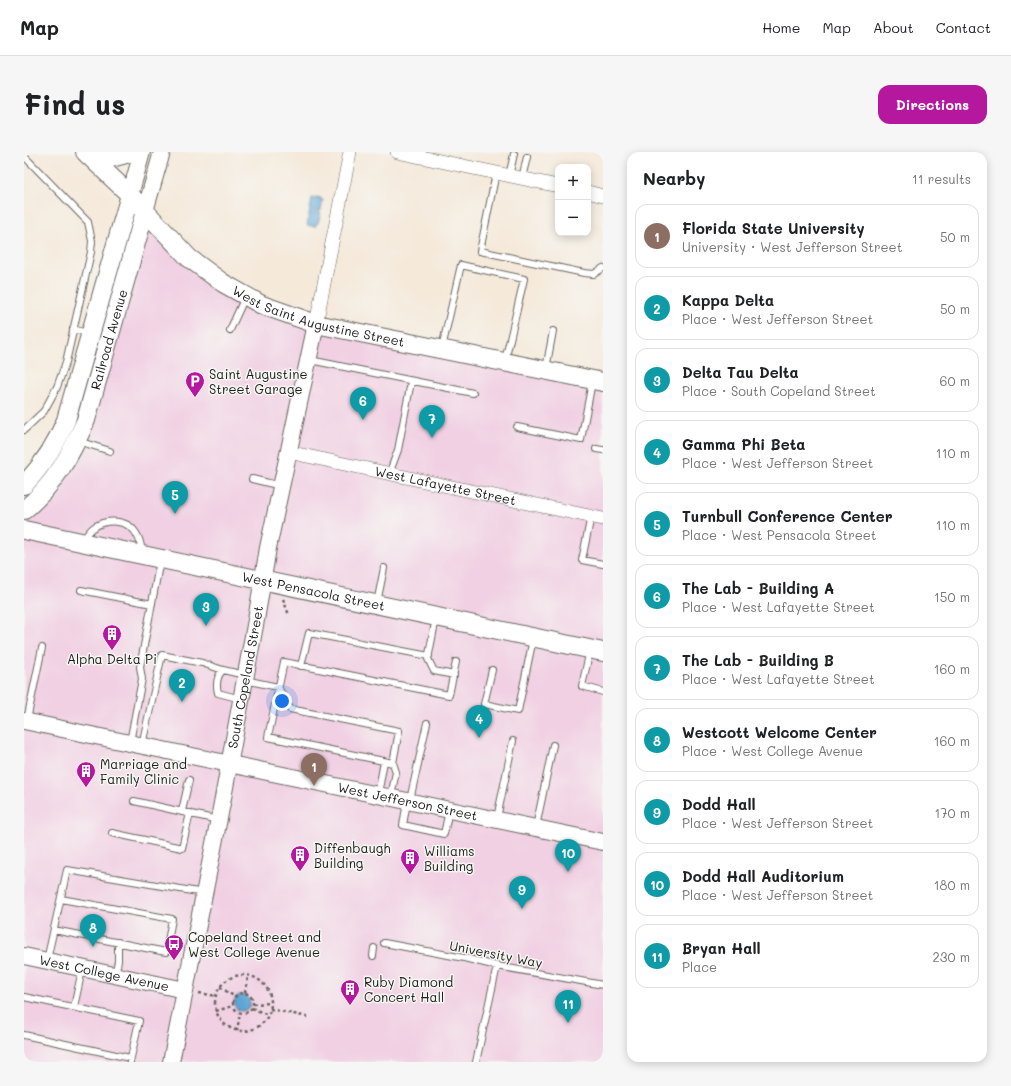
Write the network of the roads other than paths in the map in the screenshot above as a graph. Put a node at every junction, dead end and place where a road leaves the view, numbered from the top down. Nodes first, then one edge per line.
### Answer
1 (133, 152) edge
2 (142, 152) edge
3 (162, 152) edge
4 (350, 152) edge
5 (397, 152) edge
6 (87, 153) edge
7 (415, 154) edge
8 (514, 154) dead end
9 (24, 156) edge
10 (527, 157) dead end
11 (496, 173) junction
12 (509, 176) junction
13 (522, 178) junction
14 (555, 185) edge
15 (591, 193) edge
16 (130, 195) junction
17 (603, 196) edge
18 (145, 211) junction
19 (603, 268) edge
20 (245, 296) junction
21 (316, 324) junction
22 (73, 329) junction
23 (230, 330) dead end
24 (553, 331) dead end
25 (91, 334) junction
26 (441, 349) junction
27 (308, 360) junction
28 (505, 362) junction
29 (546, 370) junction
30 (598, 381) edge
31 (411, 382) junction
32 (473, 393) dead end
33 (517, 428) dead end
34 (24, 430) edge
35 (77, 441) junction
36 (596, 449) dead end
37 (603, 450) edge
38 (110, 451) dead end
39 (288, 452) junction
40 (389, 474) junction
41 (252, 479) dead end
42 (24, 485) edge
43 (281, 486) junction
44 (24, 510) edge
45 (597, 518) edge
46 (24, 530) edge
47 (82, 542) junction
48 (142, 555) junction
49 (160, 559) junction
50 (603, 564) edge
51 (384, 568) dead end
52 (262, 580) junction
53 (81, 590) dead end
54 (152, 604) junction
55 (377, 604) junction
56 (436, 617) junction
57 (534, 637) junction
58 (42, 648) dead end
59 (596, 650) edge
60 (429, 656) junction
61 (456, 662) dead end
62 (302, 666) junction
63 (223, 670) junction
64 (492, 670) dead end
65 (454, 675) junction
66 (245, 677) junction
67 (278, 687) junction
68 (603, 692) edge
69 (241, 699) junction
70 (25, 721) edge
71 (427, 723) dead end
72 (513, 741) dead end
73 (136, 744) junction
74 (553, 744) dead end
75 (384, 761) junction
76 (393, 763) junction
77 (229, 764) junction
78 (188, 780) dead end
79 (384, 796) junction
80 (134, 801) dead end
81 (408, 802) junction
82 (449, 810) junction
83 (182, 811) junction
84 (190, 813) junction
85 (219, 820) junction
86 (497, 820) junction
87 (536, 828) junction
88 (112, 833) dead end
89 (603, 842) edge
90 (204, 893) junction
91 (61, 899) junction
92 (54, 930) junction
93 (118, 942) junction
94 (384, 943) dead end
95 (374, 948) dead end
96 (24, 956) edge
97 (373, 956) dead end
98 (47, 960) junction
99 (497, 966) junction
100 (82, 968) junction
101 (115, 975) junction
102 (603, 985) edge
103 (185, 990) junction
104 (24, 997) edge
105 (74, 1007) junction
106 (24, 1037) edge
107 (130, 1060) edge
108 (171, 1062) edge
109 (476, 1062) edge

1 - 6 main road
2 - 16 street, Railroad Avenue
3 - 18 street, Railroad Avenue
4 - 21 street, South Copeland Street
5 - 7 street
6 - 16 main road, West Saint Augustine Street
7 - 11 street
8 - 12 lane
9 - 22 lane
10 - 13 lane
11 - 12 street
11 - 19 lane
12 - 13 street
13 - 14 street
15 - 17 street
16 - 18 main road, West Saint Augustine Street
16 - 25 main road, Railroad Avenue
18 - 20 main road, West Saint Augustine Street
18 - 35 main road, Railroad Avenue
20 - 21 main road, West Saint Augustine Street
20 - 23 lane
21 - 26 main road, West Saint Augustine Street
21 - 27 street, South Copeland Street
22 - 25 lane
22 - 34 lane
24 - 29 lane
25 - 42 main road, Railroad Avenue
26 - 28 main road, West Saint Augustine Street
26 - 28 lane
27 - 31 lane
27 - 39 street, South Copeland Street
28 - 29 main road, West Saint Augustine Street
29 - 30 main road, West Saint Augustine Street
30 - 33 lane
31 - 32 lane
31 - 40 lane
35 - 38 lane
35 - 44 main road, Railroad Avenue
36 - 37 lane
39 - 40 street, West Lafayette Street
39 - 43 street, South Copeland Street
40 - 45 street, West Lafayette Street
41 - 43 lane
43 - 52 street, South Copeland Street
45 - 50 lane
46 - 47 main road, West Pensacola Street
47 - 48 main road, West Pensacola Street
47 - 48 lane
48 - 49 main road, West Pensacola Street
49 - 52 main road, West Pensacola Street
49 - 54 lane
51 - 55 lane
52 - 55 main road, West Pensacola Street
52 - 66 street, South Copeland Street
53 - 54 lane
54 - 73 lane
55 - 56 main road, West Pensacola Street
56 - 57 main road, West Pensacola Street
56 - 60 lane
57 - 59 main road, West Pensacola Street
57 - 64 lane
58 - 70 lane
59 - 68 lane
60 - 62 lane
60 - 65 lane
61 - 65 lane
62 - 65 lane
62 - 67 lane
63 - 66 lane
63 - 69 lane
63 - 73 lane
66 - 67 lane
66 - 69 street, South Copeland Street
67 - 75 lane
67 - 76 lane
69 - 77 street, South Copeland Street
70 - 73 street, West Jefferson Street
71 - 81 lane
72 - 86 lane
73 - 77 street, West Jefferson Street
74 - 87 lane
75 - 76 lane
75 - 79 lane
76 - 79 lane
77 - 79 street, West Jefferson Street
77 - 85 street, South Copeland Street
78 - 83 lane
79 - 81 street, West Jefferson Street
80 - 83 lane
81 - 82 street, West Jefferson Street
81 - 82 lane
82 - 86 street, West Jefferson Street
83 - 84 lane
84 - 85 lane
84 - 88 lane
85 - 90 street, South Copeland Street
86 - 87 street, West Jefferson Street
87 - 89 street, West Jefferson Street
90 - 91 lane
90 - 103 street, South Copeland Street
91 - 92 lane
91 - 93 lane
92 - 93 lane
92 - 98 lane
93 - 101 lane
94 - 99 lane, University Way
95 - 97 lane
96 - 98 street, West College Avenue
98 - 100 street, West College Avenue
99 - 102 lane, University Way
99 - 109 lane
100 - 101 street, West College Avenue
100 - 105 lane
101 - 103 street, West College Avenue
103 - 108 street, South Copeland Street
104 - 105 lane
105 - 107 lane
106 - 107 lane

